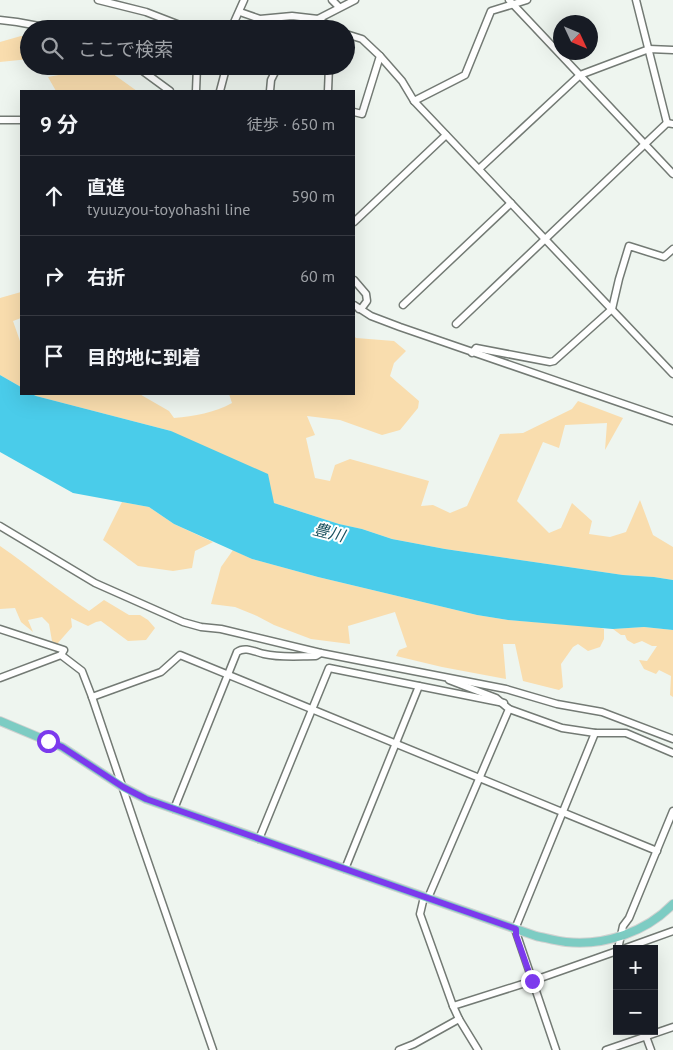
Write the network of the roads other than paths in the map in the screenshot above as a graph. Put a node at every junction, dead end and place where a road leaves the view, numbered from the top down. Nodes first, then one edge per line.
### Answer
1 (98, 0) edge
2 (244, 0) edge
3 (332, 0) edge
4 (355, 0) edge
5 (527, 0) edge
6 (636, 0) edge
7 (511, 2) edge
8 (339, 7) junction
9 (240, 12) junction
10 (0, 20) edge
11 (167, 20) edge
12 (236, 20) edge
13 (310, 20) edge
14 (326, 20) edge
15 (20, 23) edge
16 (355, 37) edge
17 (649, 49) junction
18 (673, 50) edge
19 (380, 56) junction
20 (148, 75) edge
21 (197, 75) edge
22 (224, 75) edge
23 (274, 75) edge
24 (329, 75) edge
25 (580, 75) junction
26 (169, 90) edge
27 (196, 90) edge
28 (220, 90) edge
29 (270, 90) edge
30 (328, 90) edge
31 (414, 100) junction
32 (355, 112) edge
33 (0, 120) edge
34 (20, 120) edge
35 (670, 124) edge
36 (446, 135) junction
37 (645, 144) junction
38 (479, 168) junction
39 (673, 174) edge
40 (512, 203) junction
41 (355, 221) edge
42 (545, 238) junction
43 (673, 249) edge
44 (355, 281) edge
45 (403, 306) dead end
46 (356, 308) edge
47 (612, 309) junction
48 (456, 324) dead end
49 (472, 353) junction
50 (673, 374) edge
51 (673, 421) edge
52 (0, 526) edge
53 (0, 629) edge
54 (321, 653) junction
55 (61, 655) junction
56 (228, 674) junction
57 (444, 676) junction
58 (0, 678) edge
59 (419, 686) junction
60 (506, 689) junction
61 (436, 690) junction
62 (479, 691) junction
63 (92, 697) junction
64 (507, 706) junction
65 (313, 709) junction
66 (0, 721) edge
67 (596, 733) junction
68 (673, 739) edge
69 (396, 743) junction
70 (673, 753) edge
71 (480, 778) junction
72 (123, 787) junction
73 (174, 809) junction
74 (673, 811) edge
75 (563, 813) junction
76 (259, 839) junction
77 (657, 851) junction
78 (345, 869) junction
79 (426, 897) junction
80 (673, 904) edge
81 (516, 929) junction
82 (673, 931) edge
83 (620, 937) junction
84 (619, 945) edge
85 (634, 945) edge
86 (613, 952) edge
87 (532, 981) junction
88 (453, 1006) junction
89 (459, 1019) junction
90 (673, 1027) edge
91 (658, 1031) edge
92 (643, 1035) edge
93 (645, 1035) edge
94 (213, 1050) edge
95 (400, 1050) edge
96 (478, 1050) edge
97 (556, 1050) edge
98 (606, 1050) edge
99 (651, 1050) edge

1 - 11 street
2 - 9 street
3 - 8 street
4 - 8 street
5 - 7 street
6 - 17 street
7 - 25 street
7 - 31 street
8 - 14 street
9 - 12 street
9 - 13 street
10 - 15 street
16 - 19 street
17 - 18 street
17 - 25 street
17 - 35 street
19 - 31 street
19 - 32 street
20 - 26 street
21 - 27 street
22 - 28 street
23 - 29 street
24 - 30 street
25 - 37 street
25 - 38 street
31 - 36 street
33 - 34 street
35 - 37 street
36 - 38 street
36 - 41 street
37 - 39 street
37 - 42 street
38 - 40 street
40 - 42 street
40 - 45 street
42 - 47 street
42 - 48 street
43 - 47 street
44 - 46 street
46 - 49 street
47 - 49 street
47 - 50 street
49 - 51 street
52 - 54 street
53 - 55 street
54 - 56 street
54 - 57 street
55 - 58 street
55 - 63 street
56 - 63 street
56 - 65 street
56 - 73 street
57 - 60 street
57 - 62 street
59 - 61 street
59 - 65 street
59 - 69 street
60 - 62 street
60 - 68 street
61 - 62 street
61 - 64 street
62 - 64 street
63 - 72 street
64 - 67 street
64 - 71 street
65 - 69 street
65 - 76 street
66 - 72 main road
67 - 70 street
67 - 75 street
69 - 71 street
69 - 78 street
71 - 75 street
71 - 79 street
72 - 73 main road
72 - 94 street
73 - 76 main road
74 - 77 street
75 - 77 street
75 - 81 street
76 - 78 main road
77 - 83 street
78 - 79 main road
79 - 81 main road
79 - 88 street
80 - 83 main road
81 - 83 main road
81 - 87 street
82 - 85 street
83 - 84 street
86 - 87 street
87 - 88 street
87 - 97 street
88 - 89 street
89 - 95 street
89 - 96 street
90 - 91 street
92 - 98 street
93 - 99 street

